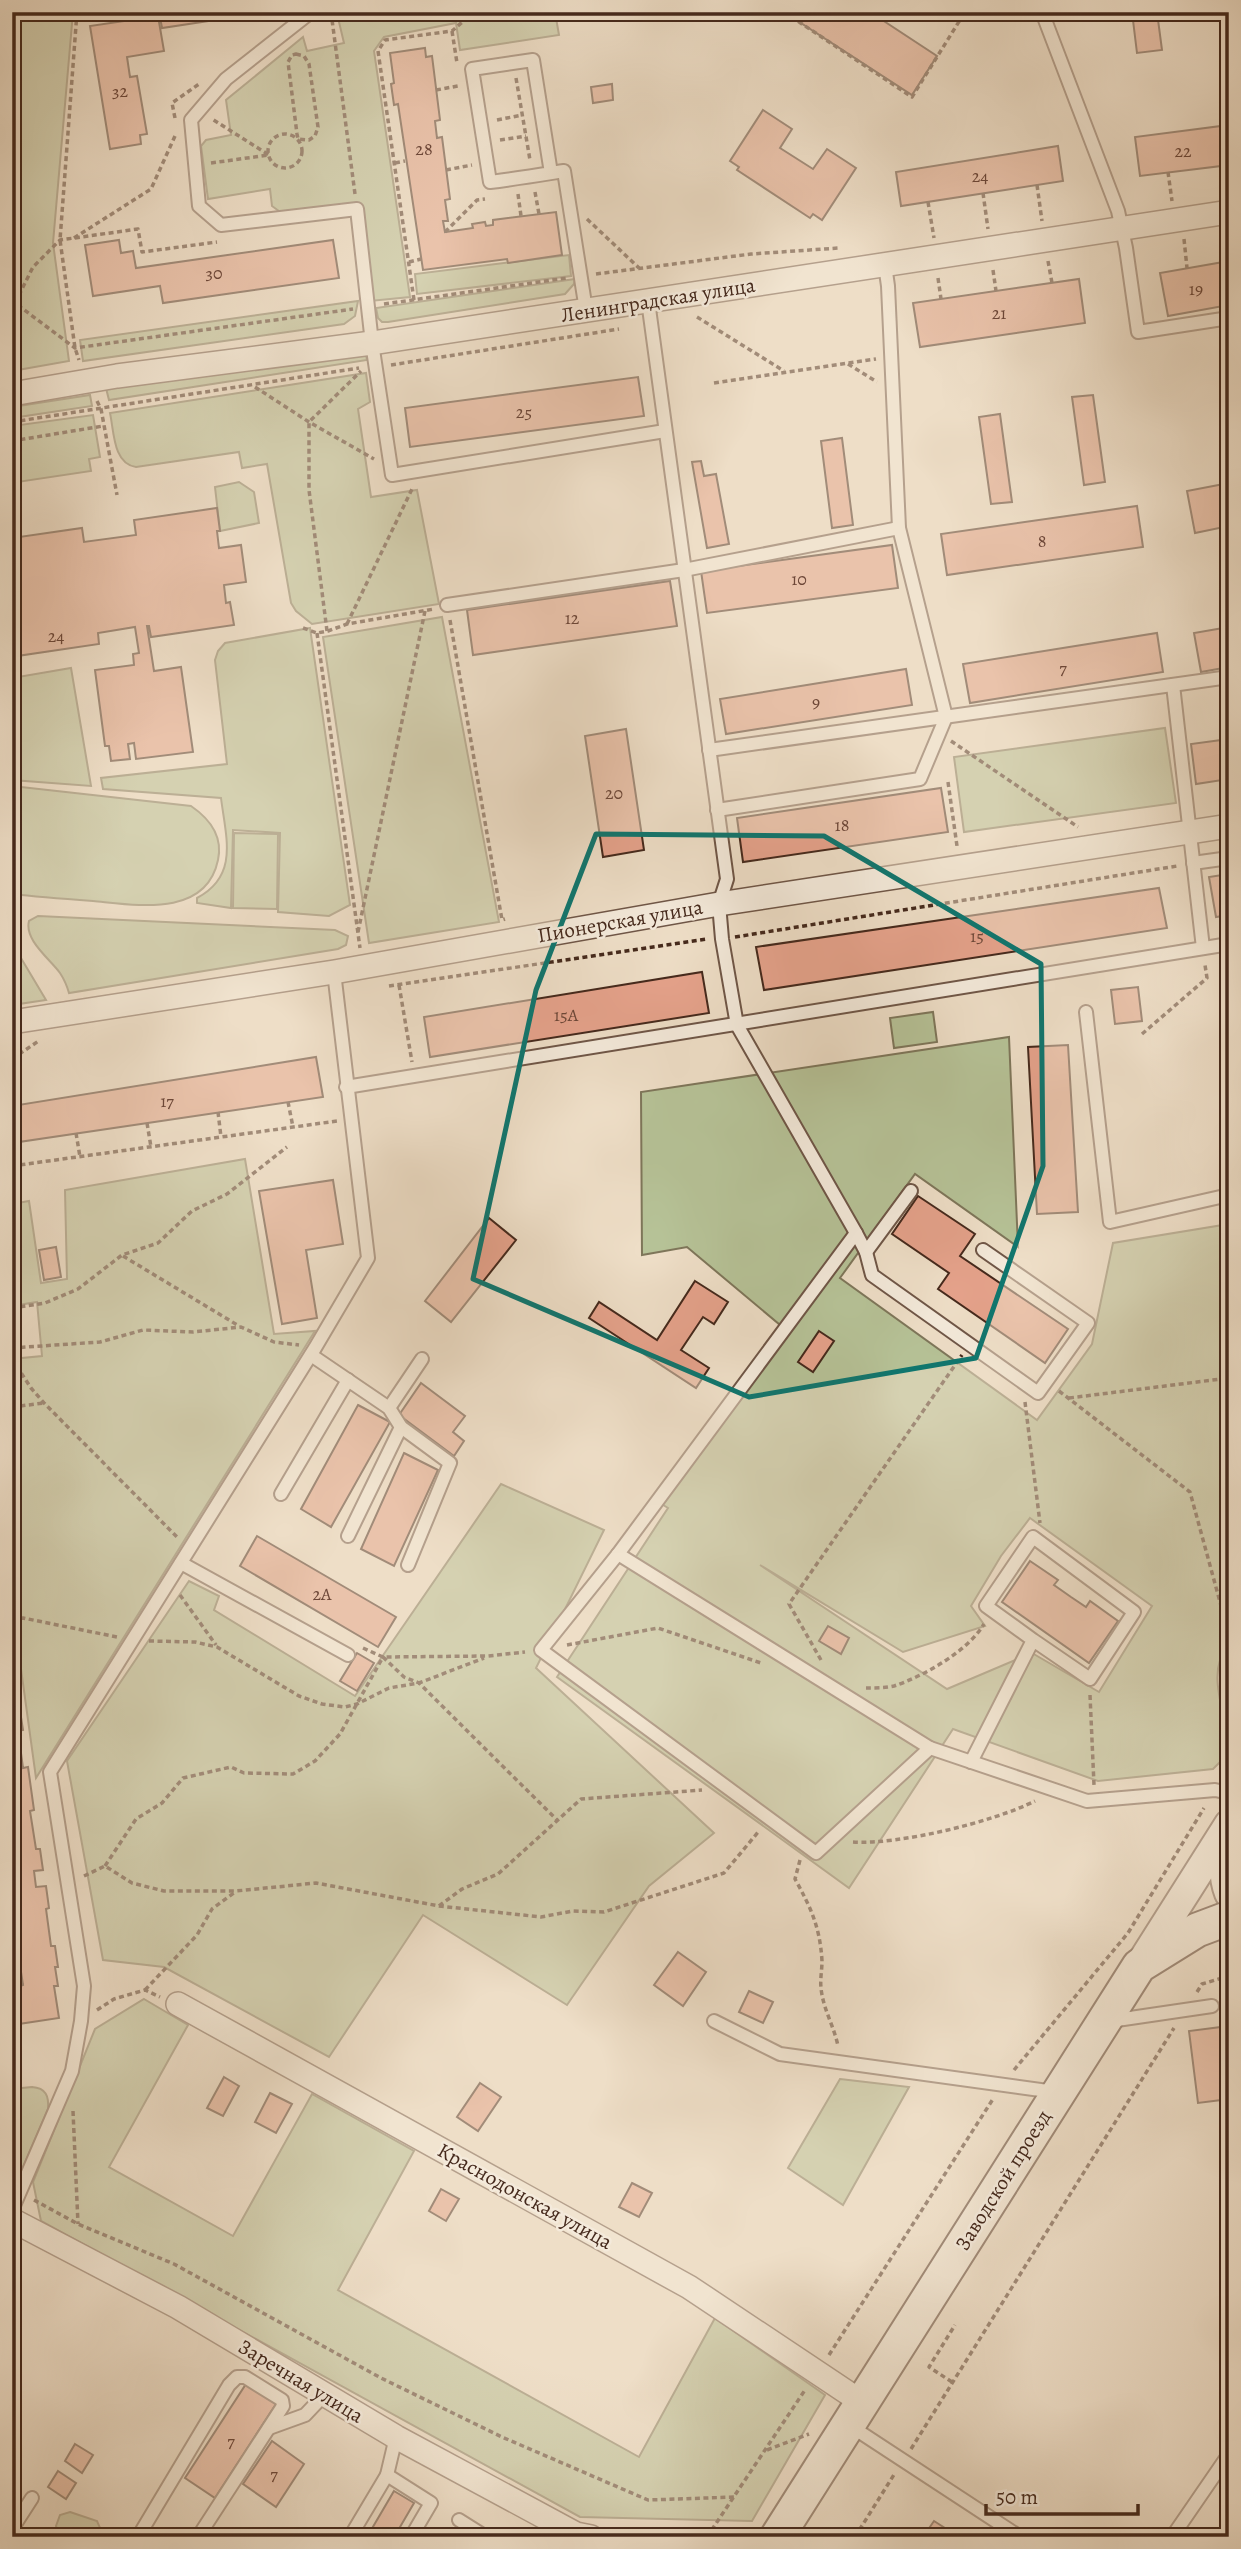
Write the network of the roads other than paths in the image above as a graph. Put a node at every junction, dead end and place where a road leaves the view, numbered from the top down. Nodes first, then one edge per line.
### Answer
1 (311, 12) edge
2 (1042, 12) edge
3 (551, 173) junction
4 (1229, 212) edge
5 (1122, 229) junction
6 (886, 265) junction
7 (648, 301) junction
8 (586, 310) junction
9 (1229, 318) edge
10 (372, 343) junction
11 (12, 394) edge
12 (665, 431) junction
13 (899, 528) junction
14 (684, 570) junction
15 (447, 605) road end
16 (1229, 677) edge
17 (1173, 685) junction
18 (946, 717) junction
19 (709, 750) junction
20 (717, 810) junction
21 (1229, 826) edge
22 (1190, 832) junction
23 (1229, 858) edge
24 (1193, 863) junction
25 (719, 904) junction
26 (1229, 944) edge
27 (1203, 948) junction
28 (334, 972) junction
29 (1086, 1012) dead end
30 (12, 1022) edge
31 (737, 1025) junction
32 (346, 1087) junction
33 (911, 1191) dead end
34 (1229, 1195) edge
35 (856, 1233) junction
36 (983, 1250) dead end
37 (866, 1252) junction
38 (313, 1351) junction
39 (422, 1359) dead end
40 (348, 1380) junction
41 (389, 1408) junction
42 (401, 1427) junction
43 (281, 1494) dead end
44 (348, 1535) dead end
45 (618, 1554) junction
46 (408, 1565) dead end
47 (178, 1568) junction
48 (1033, 1640) junction
49 (348, 1655) dead end
50 (930, 1748) junction
51 (971, 1762) junction
52 (1229, 1793) edge
53 (1229, 1824) edge
54 (1229, 1833) edge
55 (1229, 1893) edge
56 (1229, 1919) edge
57 (1139, 1966) junction
58 (178, 2004) road end
59 (1212, 2006) dead end
60 (714, 2021) dead end
61 (1103, 2022) junction
62 (1059, 2092) junction
63 (12, 2210) edge
64 (12, 2220) edge
65 (324, 2395) junction
66 (856, 2414) junction
67 (268, 2428) junction
68 (396, 2437) junction
69 (1229, 2454) edge
70 (387, 2475) junction
71 (375, 2495) junction
72 (32, 2498) dead end
73 (387, 2503) dead end
74 (368, 2507) junction
75 (380, 2515) dead end
76 (360, 2519) junction
77 (459, 2519) dead end
78 (403, 2522) dead end
79 (373, 2527) dead end
80 (12, 2529) edge
81 (414, 2532) edge
82 (1013, 2535) edge
83 (580, 2536) edge
84 (138, 2537) edge
85 (198, 2537) edge
86 (350, 2537) edge
87 (486, 2537) edge
88 (777, 2537) edge
89 (1172, 2537) edge

1 - 10 lane
2 - 5 lane
3 - 3 lane
3 - 8 lane
4 - 5 street, Ленинградская улица
5 - 6 street, Ленинградская улица
5 - 9 lane
6 - 7 street, Ленинградская улица
6 - 13 lane
7 - 8 street, Ленинградская улица
7 - 12 lane
8 - 10 street, Ленинградская улица
10 - 11 street, Ленинградская улица
10 - 12 lane
12 - 14 lane
13 - 14 lane
13 - 18 lane
14 - 15 lane
14 - 19 lane
16 - 17 lane
17 - 18 lane
17 - 22 lane
18 - 19 lane
18 - 20 lane
19 - 20 lane
20 - 25 lane
21 - 22 street, Пионерская улица
22 - 24 lane
22 - 25 street, Пионерская улица
23 - 24 lane
24 - 27 lane
25 - 28 street, Пионерская улица
25 - 31 lane
26 - 27 lane
27 - 31 lane
28 - 30 street, Пионерская улица
28 - 32 lane
29 - 34 lane
31 - 32 lane
31 - 35 lane
32 - 38 lane
33 - 37 lane
35 - 37 lane
35 - 45 lane
36 - 37 lane
38 - 40 lane
38 - 47 lane
39 - 41 lane
40 - 41 lane
40 - 43 lane
41 - 42 lane
42 - 44 lane
42 - 46 lane
45 - 50 lane
45 - 50 lane
47 - 49 lane
47 - 63 lane
48 - 48 lane
48 - 51 lane
50 - 51 lane
51 - 52 lane
53 - 57 street, Заводской проезд
54 - 55 street
56 - 57 main road
57 - 61 main road, Заводской проезд
58 - 66 street, Краснодонская улица
59 - 61 lane
60 - 62 lane
61 - 62 main road, Заводской проезд
62 - 66 main road, Заводской проезд
64 - 65 street, Заречная улица
65 - 67 lane
65 - 68 street, Заречная улица
66 - 82 lane
66 - 88 main road, Заводской проезд
67 - 84 lane
67 - 85 lane
68 - 70 lane
68 - 83 street, Заречная улица
69 - 89 lane
70 - 71 lane
70 - 81 lane
71 - 73 lane
71 - 74 lane
72 - 80 lane
74 - 75 lane
74 - 76 lane
76 - 79 lane
76 - 86 lane
77 - 87 lane
78 - 81 lane

